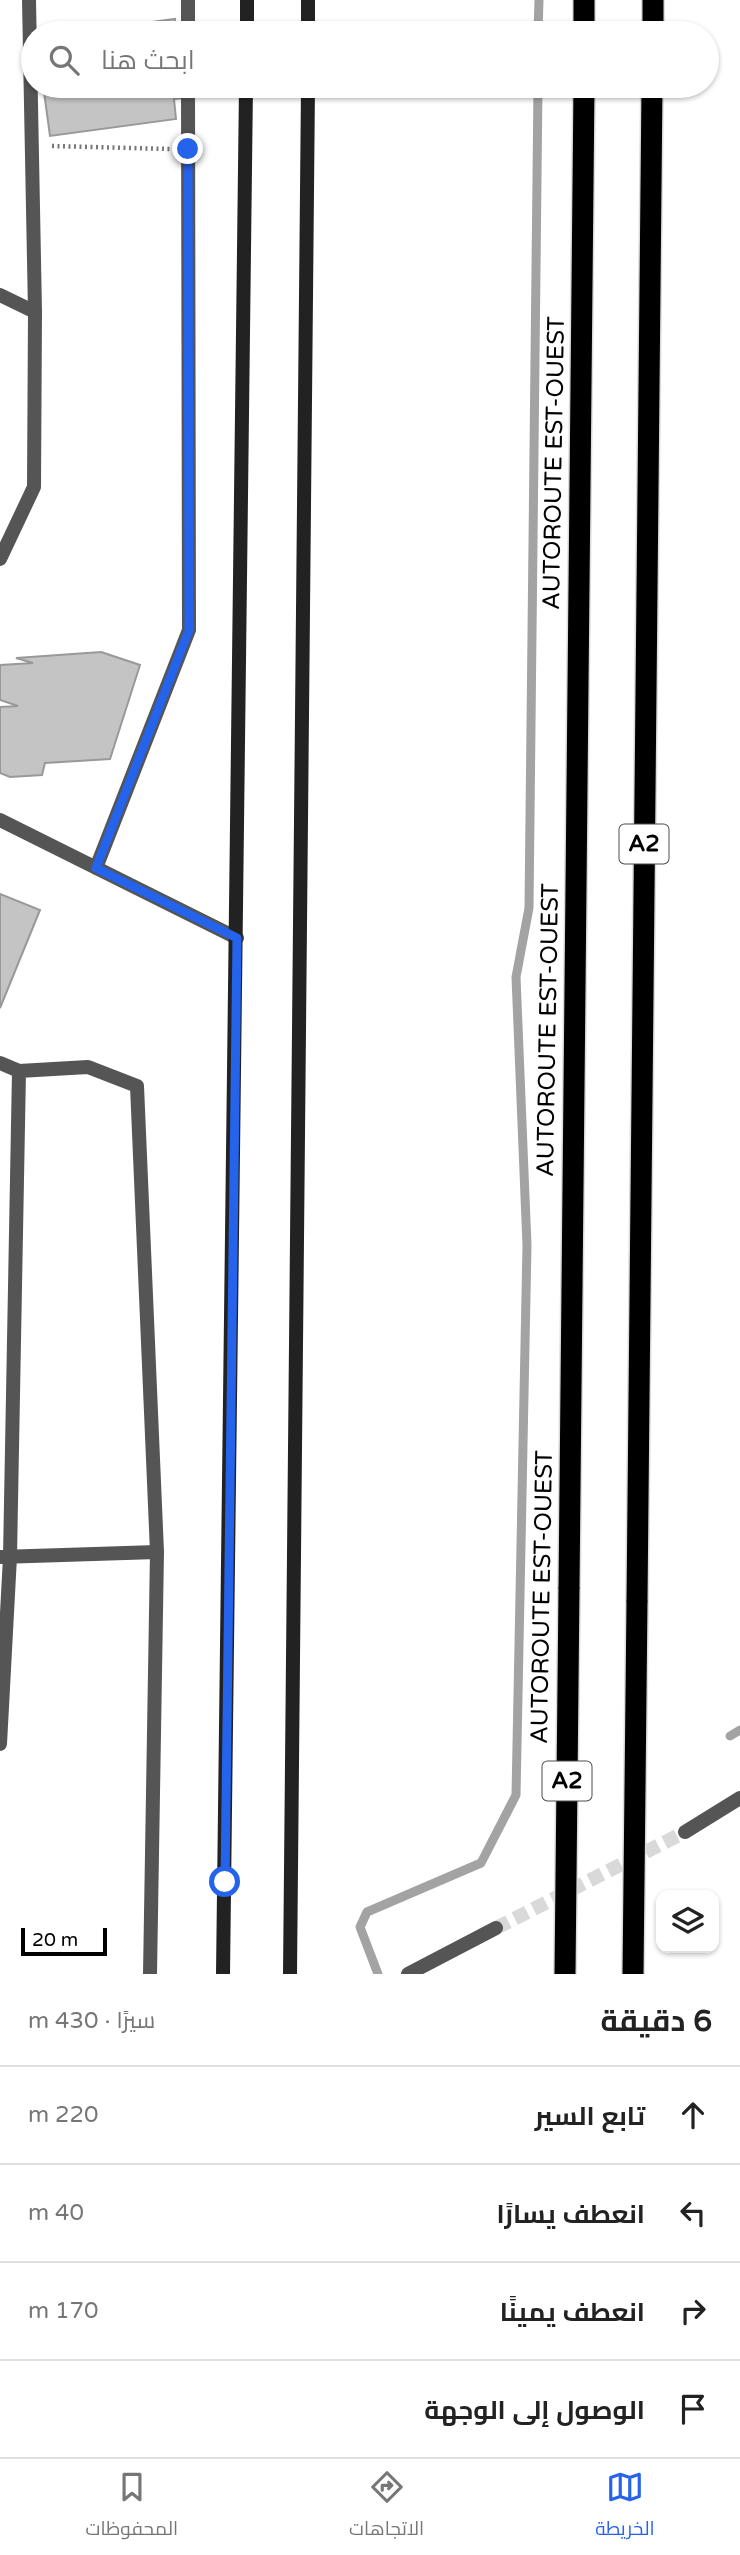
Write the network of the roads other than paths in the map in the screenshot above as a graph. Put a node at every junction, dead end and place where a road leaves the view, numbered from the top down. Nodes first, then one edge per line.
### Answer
1 (29, 0) edge
2 (188, 0) edge
3 (247, 0) edge
4 (309, 0) edge
5 (584, 0) edge
6 (653, 0) edge
7 (29, 21) edge
8 (188, 21) edge
9 (247, 21) edge
10 (308, 21) edge
11 (584, 21) edge
12 (653, 21) edge
13 (31, 98) edge
14 (188, 98) edge
15 (246, 98) edge
16 (308, 98) edge
17 (583, 98) edge
18 (652, 98) edge
19 (0, 295) edge
20 (35, 312) junction
21 (0, 559) edge
22 (0, 820) edge
23 (96, 868) junction
24 (237, 938) junction
25 (0, 1063) edge
26 (19, 1071) junction
27 (157, 1552) junction
28 (5, 1557) edge
29 (0, 1744) edge
30 (740, 1798) edge
31 (685, 1832) tunnel mouth
32 (496, 1928) tunnel mouth
33 (150, 1974) edge
34 (222, 1974) edge
35 (290, 1974) edge
36 (408, 1974) edge
37 (565, 1974) edge
38 (633, 1974) edge

1 - 7 street
2 - 8 street
3 - 9 main road
4 - 10 main road
5 - 11 highway
6 - 12 highway
13 - 20 street
14 - 23 street
15 - 24 main road
16 - 35 main road
17 - 37 highway, AUTOROUTE EST-OUEST / A2, bridge
18 - 38 highway, A2, bridge
19 - 20 street
20 - 21 street
22 - 23 street
23 - 24 street
24 - 34 main road
25 - 26 street
26 - 27 street
26 - 28 street
27 - 28 street
27 - 33 street
28 - 29 street
30 - 31 street
32 - 36 street

